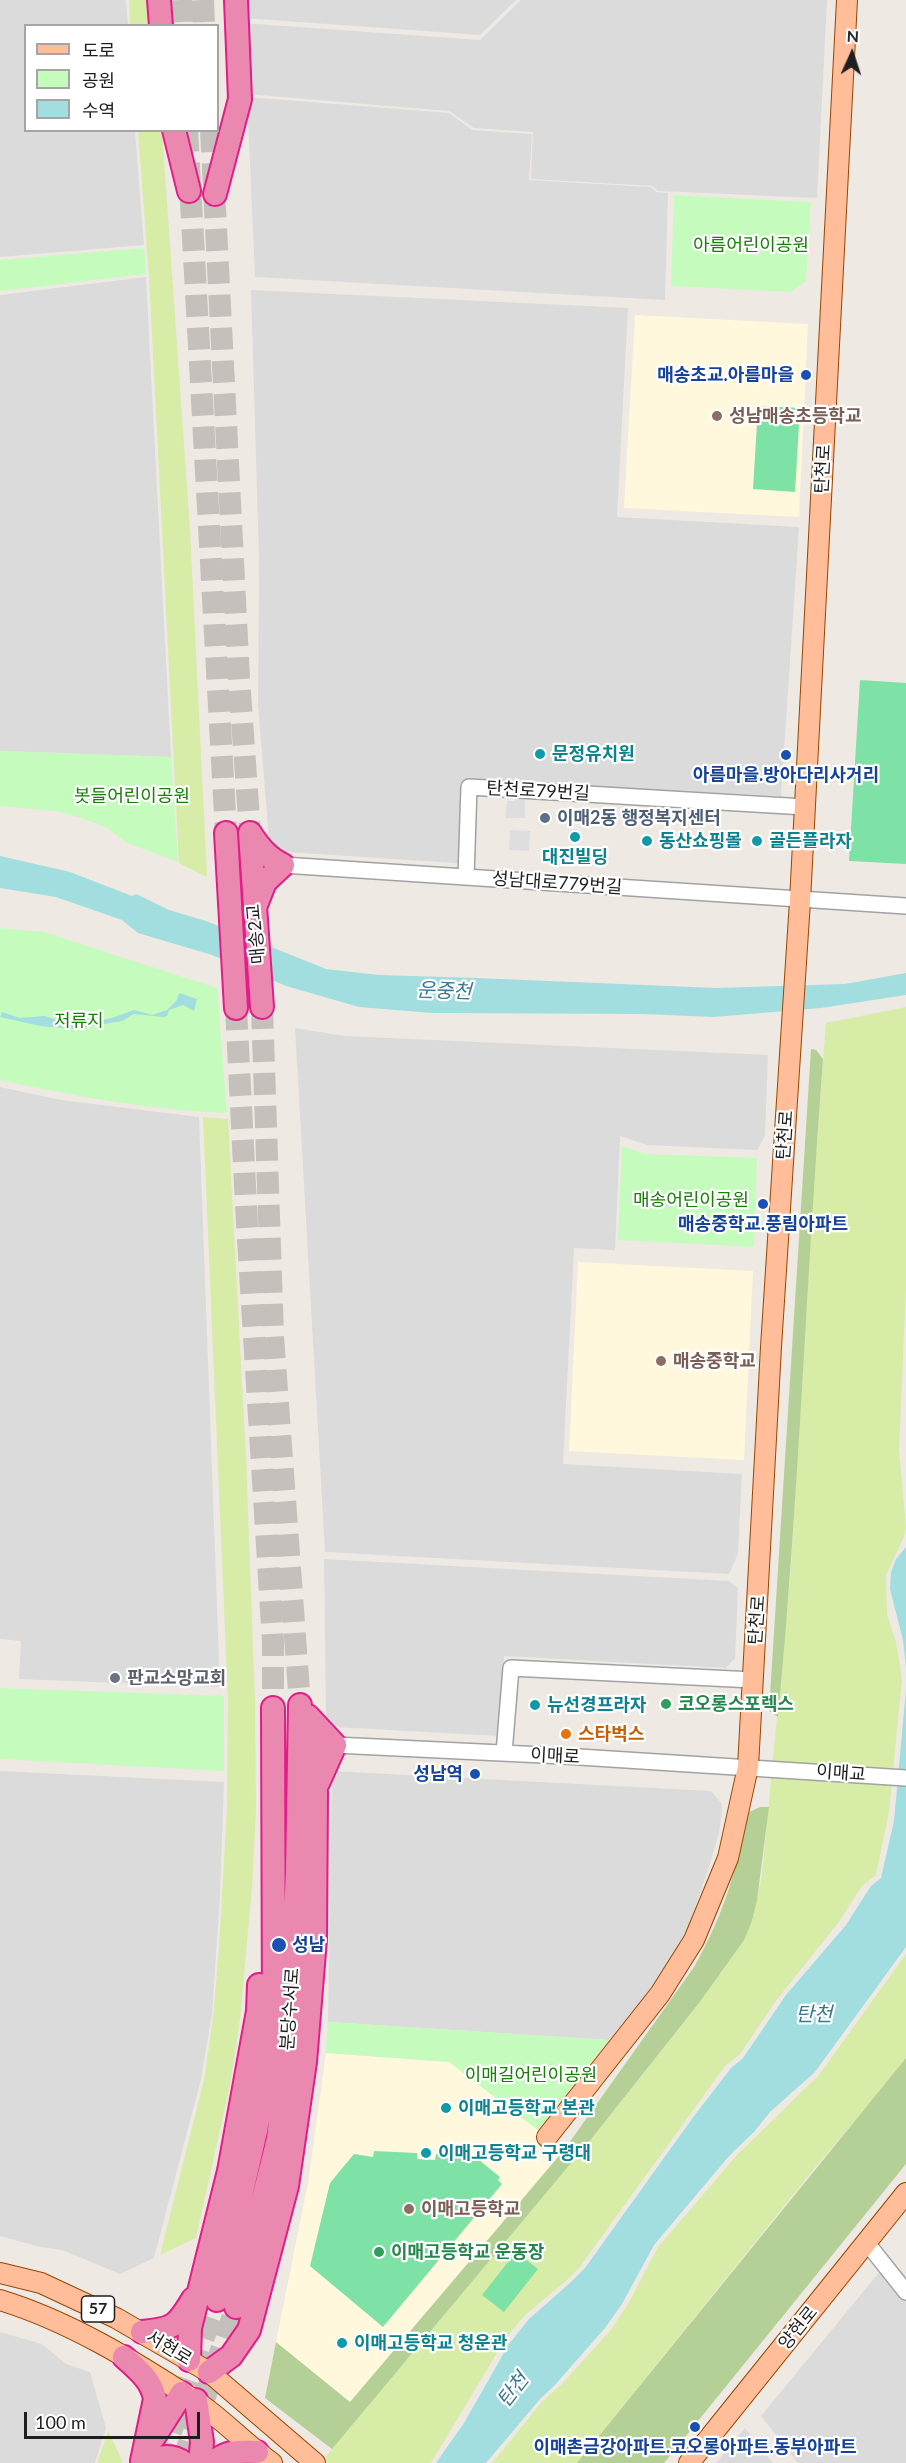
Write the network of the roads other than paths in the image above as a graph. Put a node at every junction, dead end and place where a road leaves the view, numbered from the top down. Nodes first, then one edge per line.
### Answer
1 (159, 0) edge
2 (236, 0) edge
3 (847, 0) edge
4 (161, 24) edge
5 (174, 132) edge
6 (189, 191) dead end
7 (215, 194) dead end
8 (805, 807) junction
9 (226, 833) tunnel mouth
10 (283, 866) junction
11 (258, 877) junction
12 (465, 877) junction
13 (800, 901) junction
14 (906, 906) edge
15 (235, 997) tunnel mouth
16 (262, 1001) tunnel mouth
17 (753, 1680) junction
18 (304, 1707) junction
19 (273, 1708) tunnel mouth
20 (335, 1745) junction
21 (504, 1753) junction
22 (748, 1767) junction
23 (775, 1769) joint
24 (906, 1778) edge
25 (316, 1793) junction
26 (547, 2137) dead end
27 (906, 2193) edge
28 (867, 2243) junction
29 (0, 2273) edge
30 (906, 2292) edge
31 (217, 2298) junction
32 (0, 2300) edge
33 (142, 2332) junction
34 (124, 2357) junction
35 (189, 2360) junction
36 (195, 2387) junction
37 (265, 2458) edge
38 (144, 2462) edge
39 (184, 2463) edge
40 (200, 2463) edge
41 (212, 2463) edge
42 (315, 2463) edge
43 (689, 2463) edge

1 - 4 highway
2 - 7 highway
3 - 8 main road, 탄천로
5 - 6 highway
8 - 12 street, 탄천로79번길
8 - 13 main road, 탄천로
9 - 15 highway, 매송2교
10 - 11 highway
10 - 11 highway
10 - 12 street, 성남대로779번길
11 - 16 highway, 매송2교
12 - 13 street, 성남대로779번길
13 - 14 street, 성남대로779번길
13 - 17 main road, 탄천로
17 - 21 street
17 - 22 main road, 탄천로
18 - 20 highway
18 - 25 highway
18 - 31 highway, 분당수서로
19 - 31 highway
20 - 21 street, 이매로
20 - 25 highway
21 - 22 street, 이매로
22 - 23 street, 이매로
22 - 26 main road, 탄천로
23 - 24 street, 이매교
25 - 36 highway
27 - 28 main road, 양현로
28 - 30 street
28 - 43 main road, 양현로
29 - 33 main road, 서현로 / 57
31 - 33 highway
31 - 35 highway
32 - 34 main road, 서현로 / 57
33 - 35 main road, 서현로 / 57
34 - 36 main road, 서현로 / 57
34 - 38 highway
35 - 36 main road
36 - 37 main road, 서현로 / 57
36 - 38 highway
36 - 40 highway
36 - 42 main road, 서현로 / 57
37 - 41 highway
38 - 39 highway

